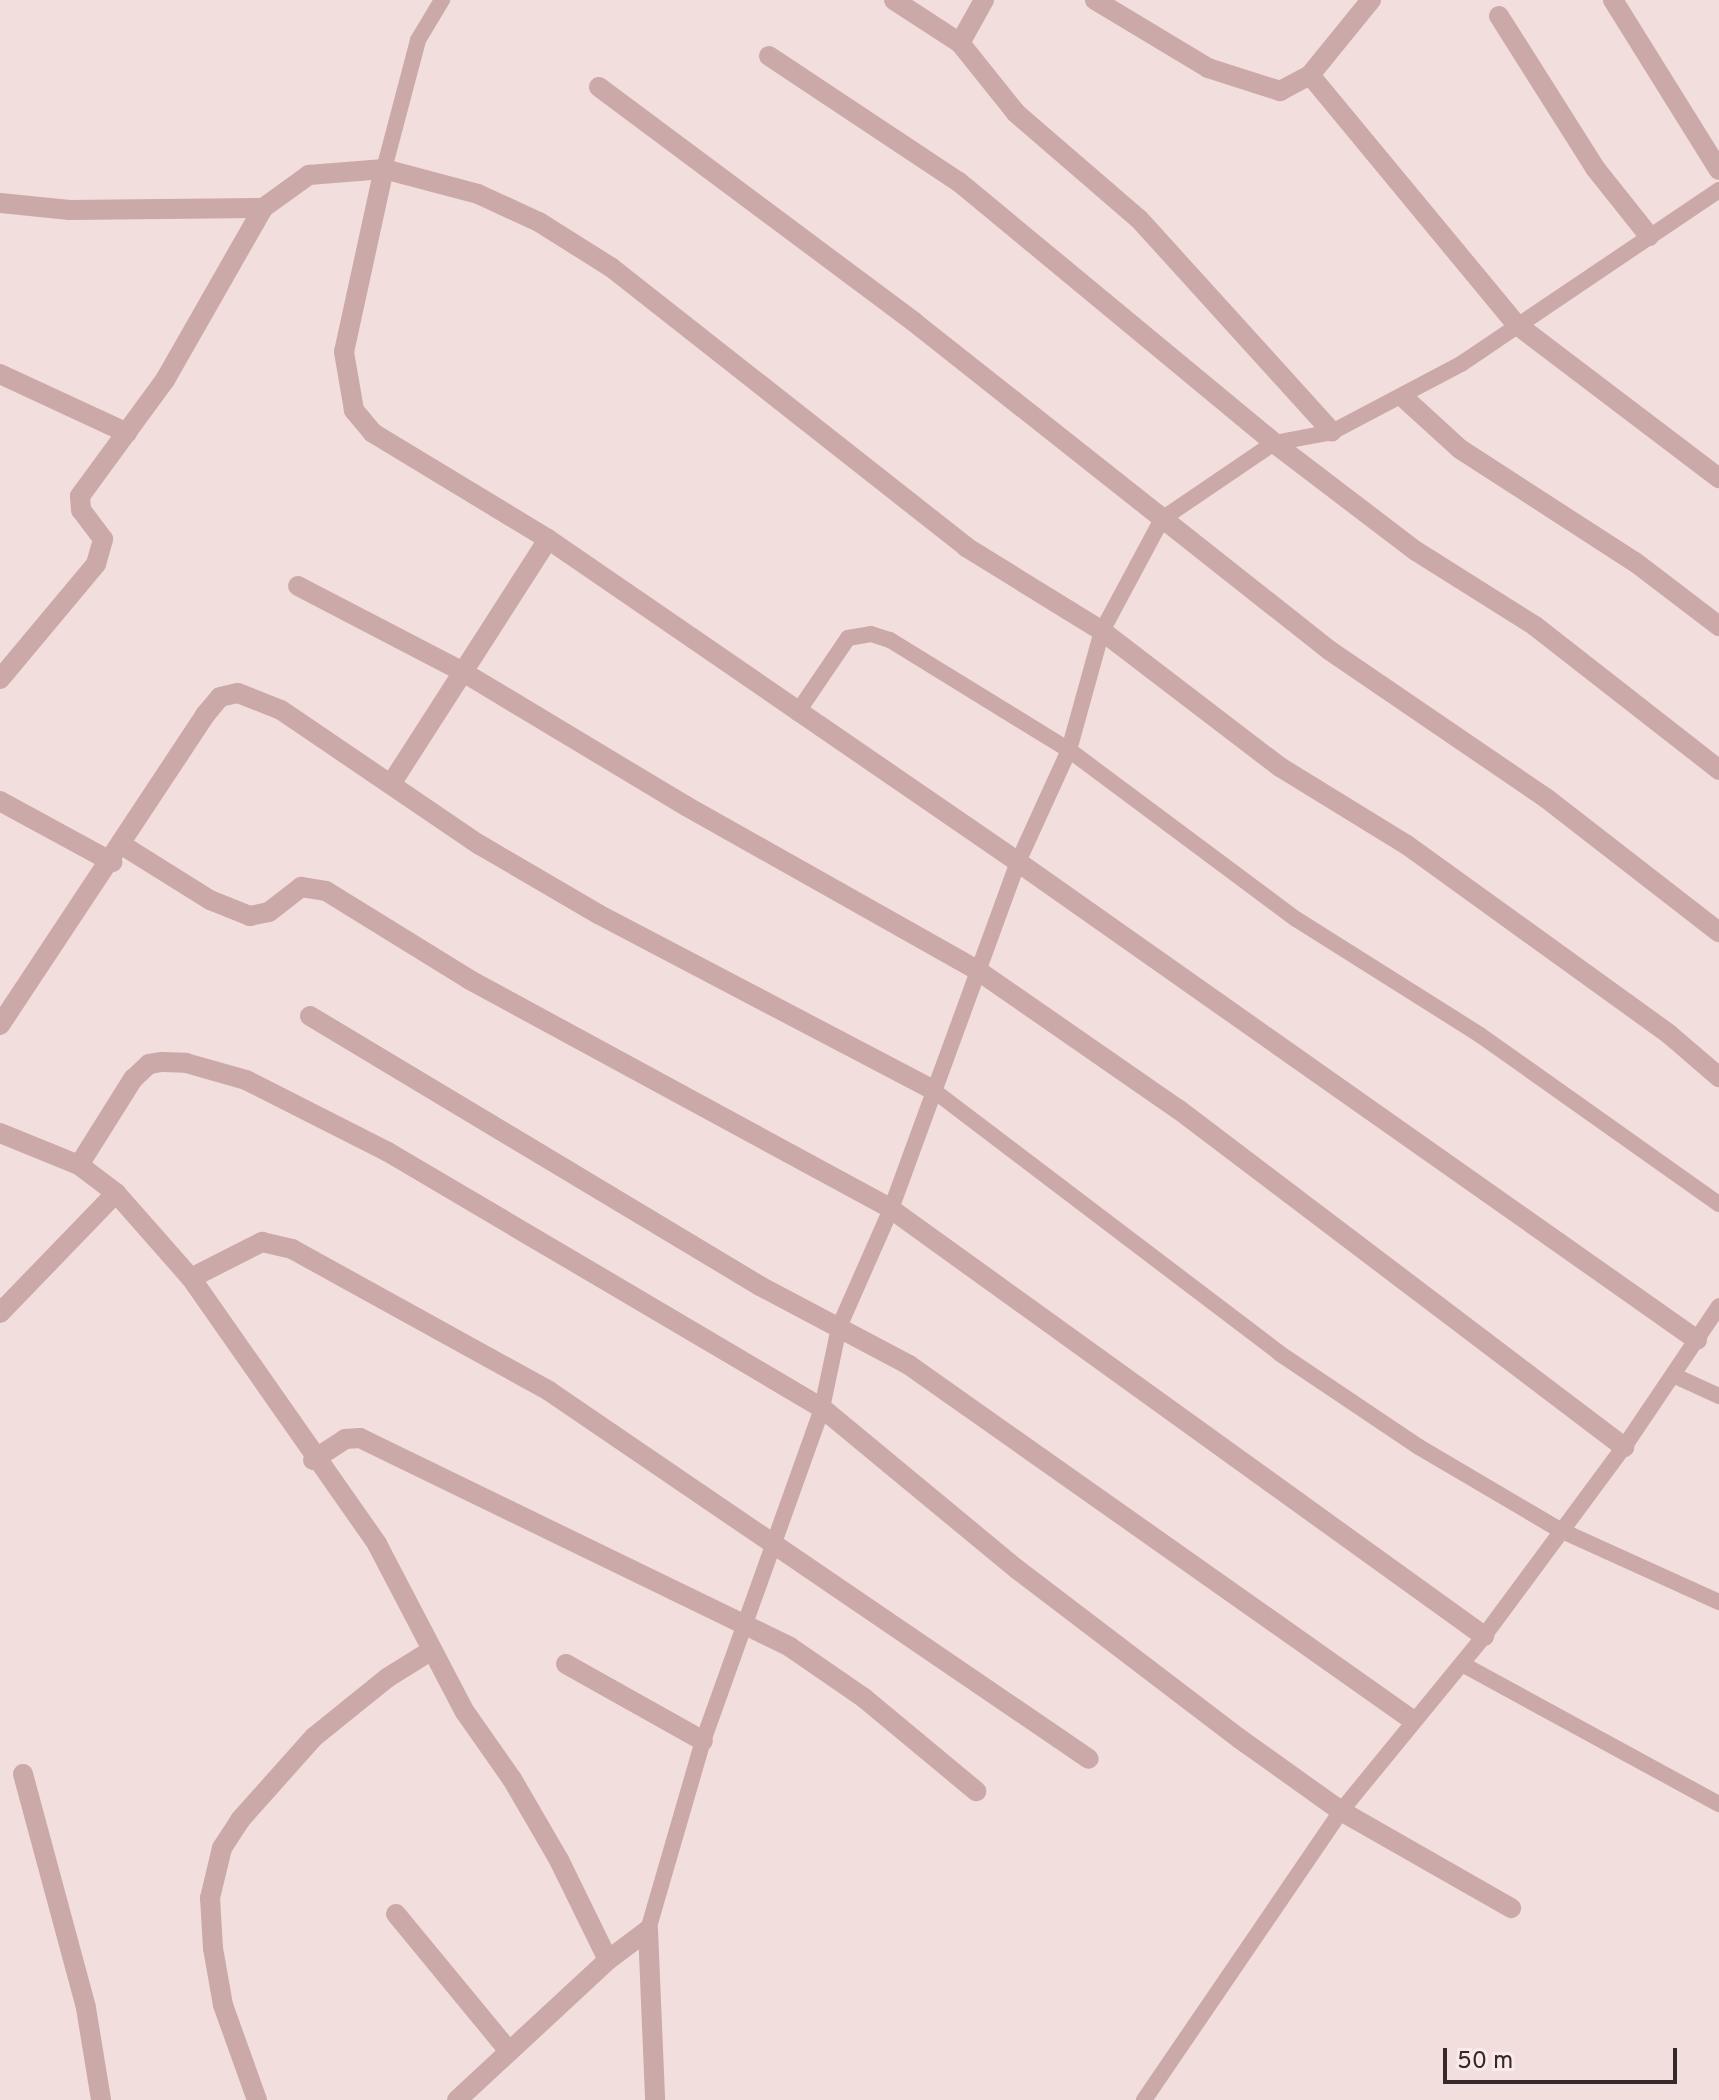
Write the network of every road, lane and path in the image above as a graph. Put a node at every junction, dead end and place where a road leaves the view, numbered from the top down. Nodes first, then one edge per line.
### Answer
1 (442, 0) edge
2 (894, 0) edge
3 (984, 0) edge
4 (1095, 0) edge
5 (1371, 0) edge
6 (1613, 0) edge
7 (1499, 16) dead end
8 (960, 43) junction
9 (769, 56) dead end
10 (1310, 75) junction
11 (599, 87) dead end
12 (384, 169) junction
13 (1719, 170) edge
14 (1719, 190) edge
15 (0, 203) edge
16 (263, 208) junction
17 (1649, 236) junction
18 (1516, 324) junction
19 (0, 374) edge
20 (1403, 397) junction
21 (1332, 432) junction
22 (127, 433) junction
23 (1274, 443) junction
24 (1719, 478) edge
25 (1162, 519) junction
26 (548, 539) junction
27 (298, 586) dead end
28 (1719, 626) edge
29 (1102, 631) junction
30 (463, 672) junction
31 (0, 679) edge
32 (797, 713) junction
33 (1069, 750) junction
34 (1719, 770) edge
35 (391, 784) junction
36 (0, 801) edge
37 (117, 854) junction
38 (1018, 862) junction
39 (1719, 932) edge
40 (977, 970) junction
41 (310, 1016) dead end
42 (0, 1025) edge
43 (1719, 1077) edge
44 (933, 1090) junction
45 (0, 1133) edge
46 (79, 1165) junction
47 (116, 1193) junction
48 (1719, 1204) edge
49 (891, 1209) junction
50 (191, 1278) junction
51 (1719, 1306) edge
52 (0, 1313) edge
53 (839, 1327) junction
54 (1697, 1340) junction
55 (1673, 1375) junction
56 (1719, 1396) edge
57 (822, 1408) junction
58 (1624, 1447) junction
59 (313, 1460) junction
60 (1560, 1530) junction
61 (773, 1544) junction
62 (1719, 1602) edge
63 (743, 1627) junction
64 (1484, 1636) junction
65 (432, 1650) junction
66 (566, 1664) dead end
67 (1462, 1664) junction
68 (1411, 1719) junction
69 (703, 1741) junction
70 (1089, 1759) dead end
71 (23, 1774) dead end
72 (976, 1791) dead end
73 (1719, 1804) edge
74 (1341, 1811) junction
75 (1511, 1908) dead end
76 (396, 1914) dead end
77 (648, 1930) junction
78 (608, 1960) junction
79 (508, 2050) junction
80 (101, 2100) edge
81 (257, 2100) edge
82 (457, 2100) edge
83 (655, 2100) edge
84 (1144, 2100) edge

1 - 12 lane
2 - 8 street
3 - 8 street
4 - 10 street
5 - 10 street
6 - 13 street
7 - 17 street
8 - 21 street
9 - 23 street
10 - 18 street
11 - 25 street
12 - 16 street
12 - 26 street
12 - 29 street
14 - 17 lane
15 - 16 street
16 - 22 street
17 - 18 lane
18 - 20 lane
18 - 24 street
19 - 22 street
20 - 21 lane
20 - 28 street
21 - 23 lane
22 - 31 street
23 - 25 lane
23 - 34 street
25 - 29 lane
25 - 39 street
26 - 30 street
26 - 32 street
27 - 30 street
29 - 33 lane
29 - 43 street
30 - 35 street
30 - 40 street
32 - 33 lane
32 - 38 street
33 - 38 lane
33 - 48 lane
35 - 37 street
35 - 44 street
36 - 37 street
37 - 42 street
37 - 49 street
38 - 40 lane
38 - 54 street
40 - 44 lane
40 - 58 street
41 - 53 street
44 - 49 lane
44 - 60 lane
45 - 46 street
46 - 47 street
46 - 57 street
47 - 50 street
47 - 52 street
49 - 53 lane
49 - 64 street
50 - 59 street
50 - 61 street
51 - 54 lane
53 - 57 lane
53 - 68 street
54 - 55 lane
55 - 56 lane
55 - 58 lane
57 - 61 lane
57 - 74 street
58 - 60 lane
59 - 63 street
59 - 65 street
60 - 62 lane
60 - 64 lane
61 - 63 lane
61 - 70 street
63 - 69 lane
63 - 72 street
64 - 67 lane
65 - 78 street
65 - 81 street
66 - 69 street
67 - 68 lane
67 - 73 lane
68 - 74 lane
69 - 77 lane
71 - 80 street
74 - 75 street
74 - 84 lane
76 - 79 street
77 - 78 street
77 - 83 street
78 - 79 street
79 - 82 street

